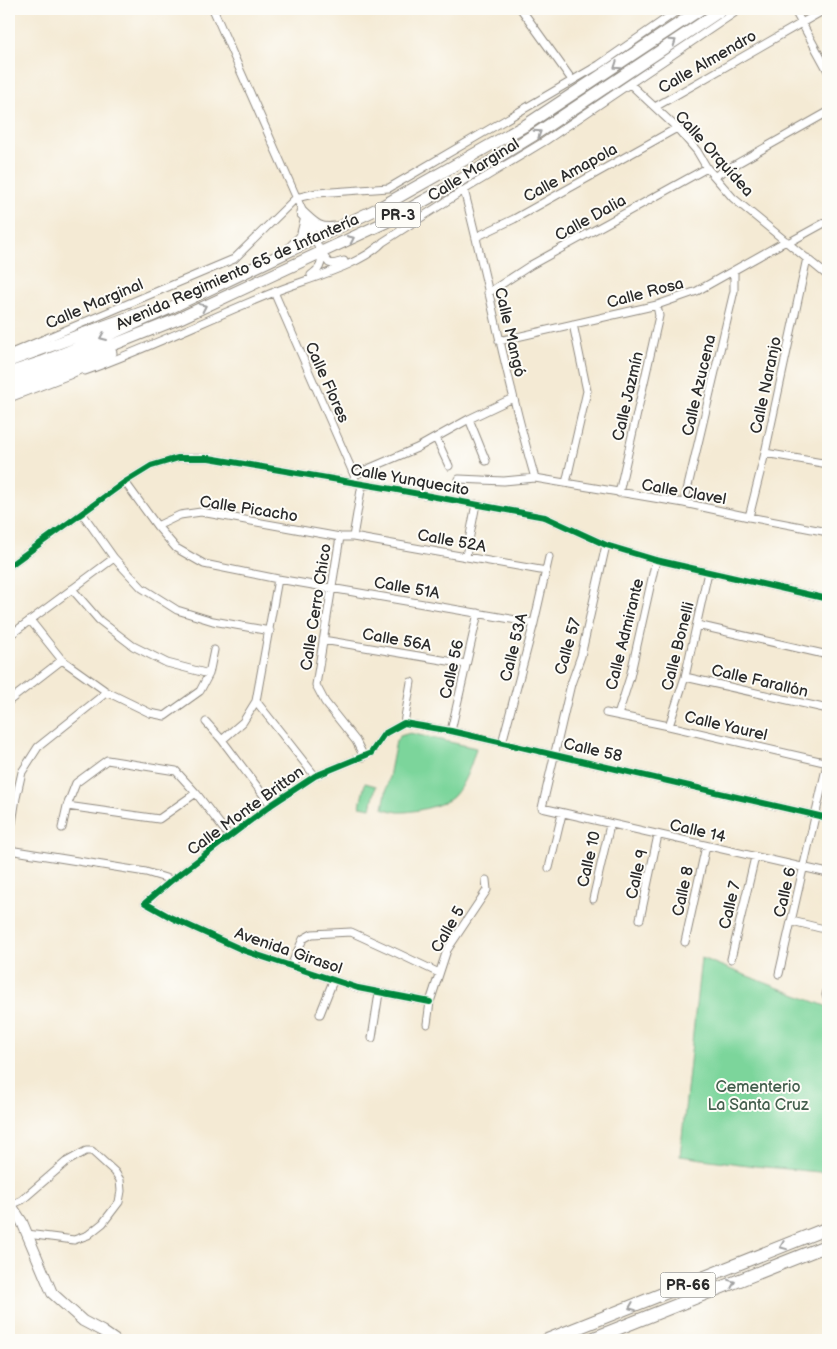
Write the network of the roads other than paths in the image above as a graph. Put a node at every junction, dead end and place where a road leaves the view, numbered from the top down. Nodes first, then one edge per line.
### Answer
1 (213, 9) edge
2 (521, 9) edge
3 (680, 9) edge
4 (701, 9) edge
5 (723, 9) edge
6 (740, 9) edge
7 (794, 9) edge
8 (826, 9) edge
9 (801, 23) junction
10 (828, 71) edge
11 (572, 80) junction
12 (630, 84) junction
13 (655, 106) junction
14 (828, 112) edge
15 (677, 128) junction
16 (707, 168) junction
17 (715, 176) junction
18 (464, 190) junction
19 (296, 198) junction
20 (304, 217) junction
21 (828, 221) edge
22 (339, 228) junction
23 (476, 237) junction
24 (314, 239) junction
25 (383, 242) junction
26 (787, 242) junction
27 (321, 253) junction
28 (284, 254) junction
29 (807, 258) junction
30 (734, 271) junction
31 (828, 276) edge
32 (295, 284) junction
33 (274, 292) junction
34 (488, 294) junction
35 (657, 305) junction
36 (170, 308) junction
37 (178, 319) junction
38 (573, 324) junction
39 (499, 341) junction
40 (9, 354) edge
41 (9, 361) edge
42 (43, 367) junction
43 (9, 373) edge
44 (9, 384) edge
45 (9, 397) edge
46 (513, 398) junction
47 (469, 419) junction
48 (436, 438) junction
49 (765, 453) junction
50 (486, 461) dead end
51 (828, 464) edge
52 (449, 466) dead end
53 (535, 478) junction
54 (459, 479) dead end
55 (357, 481) junction
56 (125, 482) junction
57 (566, 484) junction
58 (619, 493) junction
59 (684, 503) junction
60 (476, 504) junction
61 (82, 513) junction
62 (749, 517) junction
63 (157, 526) junction
64 (828, 532) edge
65 (340, 537) junction
66 (354, 537) junction
67 (606, 545) junction
68 (466, 556) junction
69 (549, 557) dead end
70 (114, 558) junction
71 (656, 560) junction
72 (9, 566) edge
73 (546, 571) junction
74 (708, 572) junction
75 (278, 579) junction
76 (331, 588) junction
77 (72, 589) junction
78 (828, 599) edge
79 (478, 613) junction
80 (30, 620) junction
81 (534, 623) junction
82 (697, 625) junction
83 (270, 631) junction
84 (9, 636) edge
85 (323, 640) junction
86 (214, 650) dead end
87 (828, 655) edge
88 (62, 660) junction
89 (466, 664) junction
90 (209, 674) junction
91 (685, 677) junction
92 (411, 682) dead end
93 (107, 692) junction
94 (9, 701) edge
95 (256, 701) junction
96 (828, 710) edge
97 (606, 713) dead end
98 (618, 715) junction
99 (206, 722) dead end
100 (404, 723) junction
101 (669, 726) junction
102 (451, 731) junction
103 (222, 740) junction
104 (502, 743) junction
105 (554, 754) junction
106 (364, 757) junction
107 (828, 762) edge
108 (314, 776) junction
109 (196, 793) junction
110 (12, 797) edge
111 (271, 805) junction
112 (67, 806) junction
113 (542, 808) joint
114 (562, 814) junction
115 (816, 815) junction
116 (828, 818) edge
117 (12, 823) dead end
118 (610, 824) junction
119 (62, 828) dead end
120 (658, 835) junction
121 (229, 836) junction
122 (706, 846) junction
123 (9, 850) edge
124 (755, 857) junction
125 (549, 868) dead end
126 (804, 868) junction
127 (828, 873) edge
128 (172, 880) junction
129 (486, 880) dead end
130 (593, 899) dead end
131 (146, 903) joint
132 (640, 919) dead end
133 (792, 921) junction
134 (828, 930) edge
135 (685, 942) dead end
136 (731, 959) dead end
137 (291, 966) junction
138 (439, 973) junction
139 (779, 974) dead end
140 (333, 980) junction
141 (828, 986) edge
142 (379, 992) junction
143 (826, 995) dead end
144 (430, 1002) junction
145 (320, 1014) dead end
146 (427, 1024) dead end
147 (372, 1038) dead end
148 (10, 1204) edge
149 (828, 1228) edge
150 (27, 1234) junction
151 (828, 1245) edge
152 (115, 1340) edge
153 (547, 1340) edge
154 (589, 1340) edge

1 - 19 street
2 - 11 street
3 - 11 street, Calle Marginal
4 -> 22 main road, Avenida Regimiento 65 de Infantería / PR-3
27 -> 5 main road, Avenida Regimiento 65 de Infantería / PR-3
6 - 12 street, Calle Marginal
7 - 9 street
8 - 9 street, Calle Almendro
9 - 10 street
9 - 13 street, Calle Almendro
11 - 19 street, Calle Marginal
12 - 13 street, Calle Orquídea
12 - 18 street, Calle Marginal
13 - 15 street, Calle Orquídea
14 - 17 street
15 - 16 street, Calle Orquídea
15 - 23 street, Calle Amapola
16 - 17 street, Calle Orquídea
16 - 34 street, Calle Dalia
17 - 26 street, Calle Orquídea
18 - 23 street, Calle Mangó
18 - 25 street, Calle Marginal
19 - 20 street
19 - 40 street, Calle Marginal
20 - 22 main road
20 - 24 street
20 - 28 main road
21 - 26 street, Calle Rosa
22 - 24 main road, Avenida Regimiento 65 de Infantería / PR-3
23 - 34 street, Calle Mangó
24 - 27 street
24 - 28 main road, Avenida Regimiento 65 de Infantería / PR-3
25 - 27 street
25 - 32 street, Calle Marginal
26 - 29 street, Calle Orquídea
26 - 30 street, Calle Rosa
27 - 32 street
37 -> 27 main road, Avenida Regimiento 65 de Infantería / PR-3
28 - 36 main road, Avenida Regimiento 65 de Infantería / PR-3
29 - 31 street, Calle Orquídea
29 - 49 street, Calle Naranjo
30 - 35 street, Calle Rosa
30 - 59 street, Calle Azucena
32 - 33 street, Calle Marginal
33 - 45 street, Calle Marginal
33 - 55 street, Calle Flores
34 - 39 street, Calle Mangó
35 - 38 street, Calle Rosa
35 - 58 street, Calle Jazmín
36 - 41 main road
36 -> 42 main road, Avenida Regimiento 65 de Infantería / PR-3
37 - 42 main road, Avenida Regimiento 65 de Infantería / PR-3
37 - 45 main road
38 - 39 street, Calle Rosa
38 - 57 street
39 - 46 street, Calle Mangó
42 - 43 main road, Avenida Regimiento 65 de Infantería / PR-3
42 - 44 main road, Avenida Regimiento 65 de Infantería / PR-3
46 - 47 street
46 - 53 street, Calle Mangó
47 - 48 street
47 - 50 street
48 - 52 street
48 - 55 street
49 - 51 street
49 - 62 street, Calle Naranjo
53 - 54 street, Calle Clavel
53 - 57 street, Calle Clavel
55 - 56 street, Calle Yunquecito
55 - 60 street, Calle Yunquecito
55 - 66 street
56 - 61 street, Calle Yunquecito
56 - 63 street, Calle 51A
57 - 58 street, Calle Clavel
58 - 59 street, Calle Clavel
59 - 62 street, Calle Clavel
60 - 67 street, Calle Yunquecito
60 - 68 street
61 - 70 street
61 - 72 street, Calle Yunquecito
62 - 64 street, Calle Clavel
63 - 65 street, Calle Picacho
63 - 75 street, Calle 51A
65 - 66 street, Calle Picacho
65 - 76 street, Calle Cerro Chico
66 - 68 street, Calle 52A
67 - 71 street, Calle Yunquecito
67 - 105 street, Calle 57
68 - 73 street, Calle 52A
69 - 73 street, Calle 53A
70 - 77 street
70 - 83 street
71 - 74 street, Calle Yunquecito
71 - 98 street, Calle Admirante
73 - 81 street, Calle 53A
74 - 78 street, Calle Yunquecito
74 - 82 street, Calle Bonelli
75 - 76 street, Calle 51A
75 - 83 street
76 - 79 street, Calle 51A
76 - 85 street, Calle Cerro Chico
77 - 80 street
77 - 90 street
79 - 81 street, Calle 51A
79 - 89 street, Calle 56
80 - 84 street
80 - 88 street
81 - 104 street, Calle 53A
82 - 87 street
82 - 91 street, Calle Bonelli
83 - 95 street
85 - 89 street, Calle 56A
85 - 106 street, Calle Cerro Chico
86 - 90 street
88 - 93 street
88 - 94 street
89 - 102 street, Calle 56
90 - 93 street
91 - 96 street, Calle Farallón
91 - 101 street, Calle Bonelli
92 - 100 street
93 - 110 street
95 - 103 street
95 - 108 street
97 - 98 street, Calle Yaurel
98 - 101 street, Calle Yaurel
99 - 103 street
100 - 102 street, Calle 58
100 - 106 street
101 - 107 street, Calle Yaurel
102 - 104 street, Calle 58
103 - 111 street
104 - 105 street, Calle 58
105 - 113 street, Calle 57
105 - 115 street, Calle 58
106 - 108 street, Calle Monte Britton
107 - 115 street, Calle 6
108 - 111 street, Calle Monte Britton
109 - 112 street
109 - 112 street
109 - 121 street
110 - 117 street
111 - 121 street, Calle Monte Britton
112 - 119 street
113 - 114 street, Calle 14
114 - 118 street, Calle 14
114 - 125 street
115 - 116 street, Calle 58
115 - 126 street, Calle 6
118 - 120 street, Calle 14
118 - 130 street, Calle 10
120 - 122 street, Calle 14
120 - 132 street, Calle 9
121 - 128 street, Calle Monte Britton
122 - 124 street, Calle 14
122 - 135 street, Calle 8
123 - 128 street
124 - 126 street, Calle 14
124 - 136 street, Calle 7
126 - 127 street, Calle 14
126 - 133 street, Calle 6
128 - 131 street, Calle Monte Britton
129 - 138 street, Calle 5
131 - 137 street, Avenida Girasol
133 - 134 street
133 - 139 street, Calle 6
137 - 138 street
137 - 140 street, Avenida Girasol
138 - 144 street, Calle 5
140 - 142 street, Avenida Girasol
140 - 145 street
141 - 143 street
142 - 144 street, Avenida Girasol
142 - 147 street
144 - 146 street, Calle 5
148 - 150 street
148 - 150 street
149 -> 153 highway, PR-66
150 - 152 street
154 -> 151 highway, PR-66

